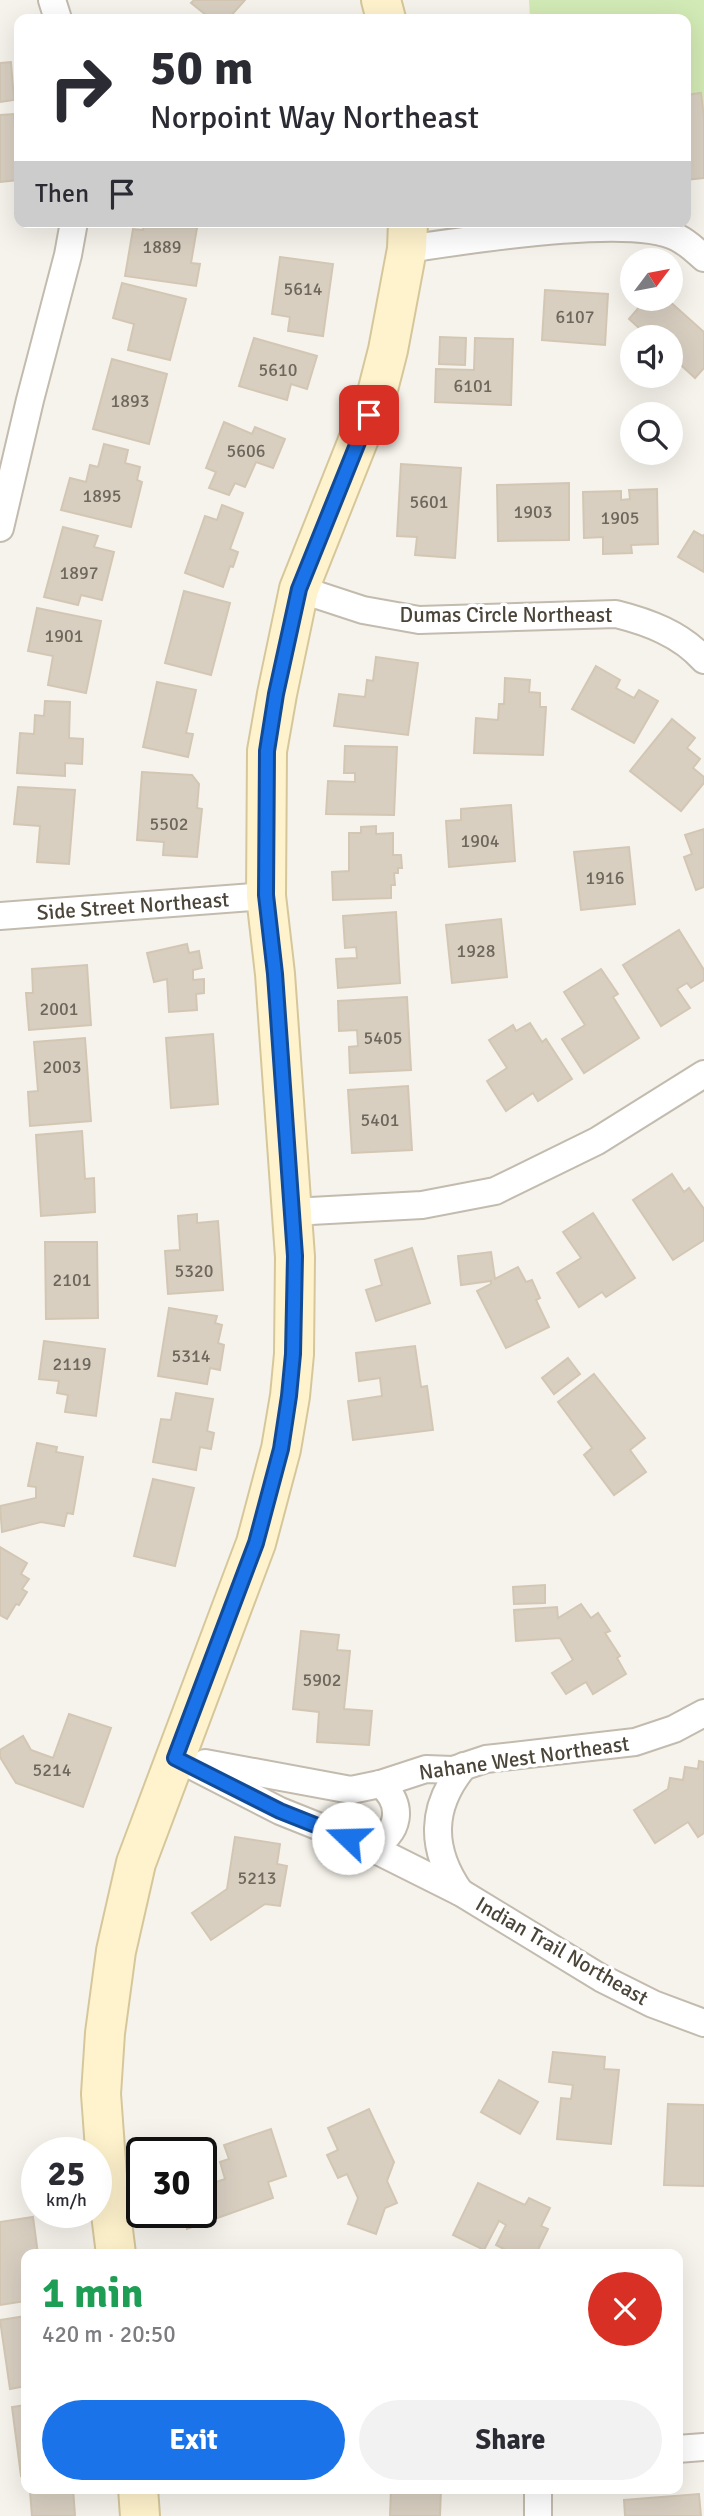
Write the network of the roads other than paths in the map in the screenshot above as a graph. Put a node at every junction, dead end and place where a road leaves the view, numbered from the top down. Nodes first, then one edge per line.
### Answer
1 (73, 228) edge
2 (408, 236) edge
3 (704, 258) edge
4 (0, 528) edge
5 (299, 589) junction
6 (704, 660) edge
7 (266, 895) junction
8 (0, 916) edge
9 (704, 1074) edge
10 (292, 1212) junction
11 (704, 1713) edge
12 (175, 1758) junction
13 (464, 1766) junction
14 (380, 1784) junction
15 (370, 1847) junction
16 (460, 1892) junction
17 (704, 2023) edge
18 (116, 2249) edge
19 (704, 2447) edge
20 (683, 2449) edge
21 (138, 2494) edge
22 (538, 2494) edge
23 (140, 2516) edge
24 (538, 2516) edge

1 - 4 street
2 - 3 street
2 - 5 street
5 - 6 street, Dumas Circle Northeast
5 - 7 street
7 - 8 street, Side Street Northeast
7 - 10 street
9 - 10 street
10 - 12 street
11 - 13 street, Nahane West Northeast
12 - 14 street, Nahane West Northeast
12 - 15 street, Indian Trail Northeast
12 - 18 street
13 - 14 street, Nahane West Northeast
13 - 16 street, Indian Trail Northeast
14 - 15 street
15 - 16 street, Indian Trail Northeast
16 - 17 street, Indian Trail Northeast
19 - 20 street
21 - 23 street
22 - 24 street

